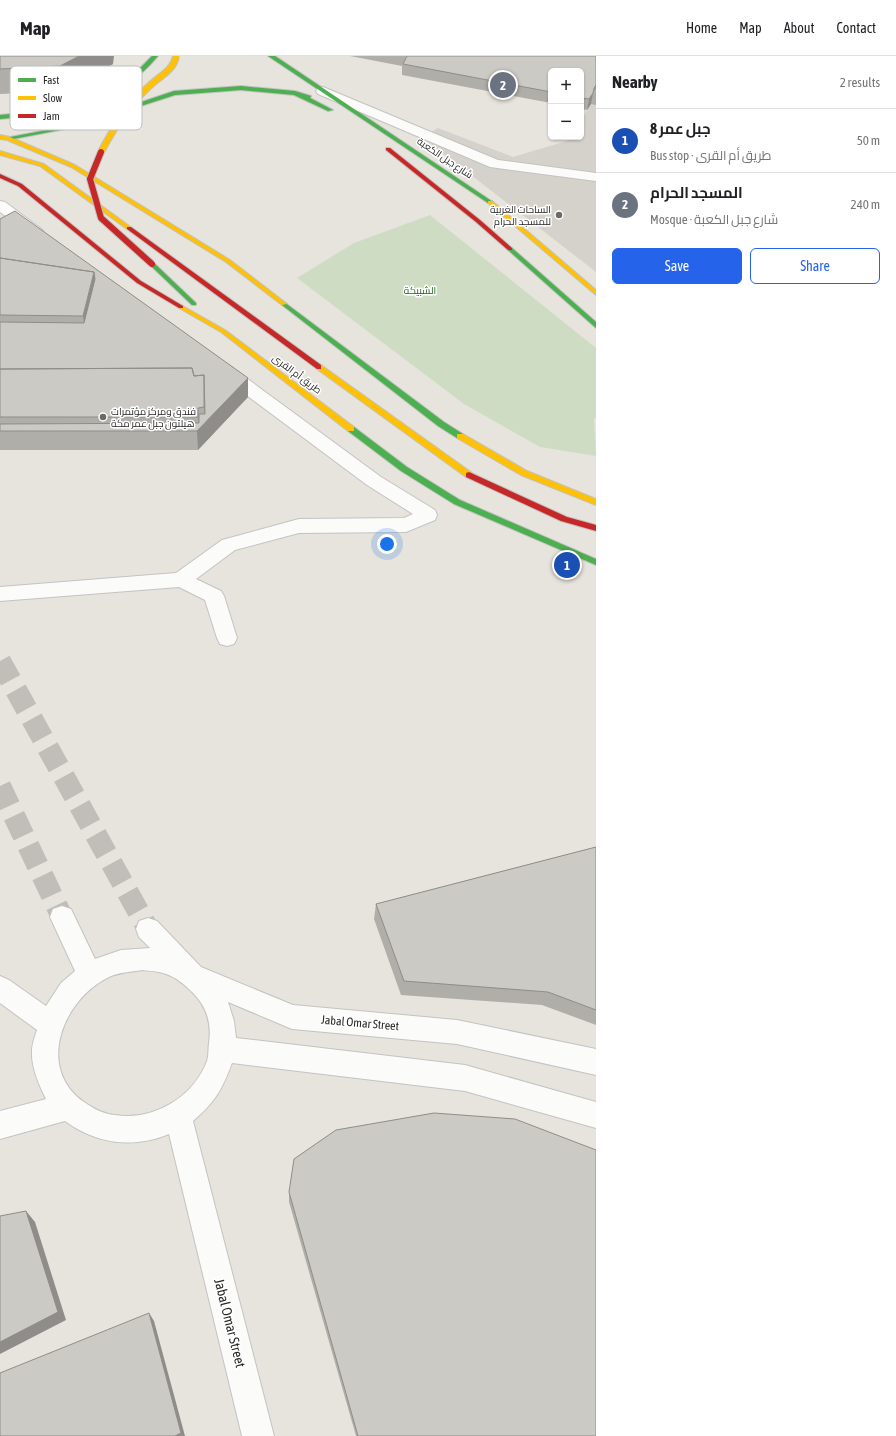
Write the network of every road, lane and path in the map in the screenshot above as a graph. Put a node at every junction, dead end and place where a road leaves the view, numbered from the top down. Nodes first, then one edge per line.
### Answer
1 (155, 56) edge
2 (176, 56) edge
3 (271, 56) edge
4 (142, 68) edge
5 (322, 91) junction
6 (142, 93) edge
7 (295, 93) junction
8 (142, 104) edge
9 (355, 111) junction
10 (10, 116) edge
11 (0, 117) edge
12 (49, 130) edge
13 (113, 130) edge
14 (367, 132) dead end
15 (4, 137) edge
16 (380, 142) dead end
17 (0, 152) edge
18 (0, 176) edge
19 (596, 178) edge
20 (0, 204) edge
21 (15, 216) junction
22 (0, 223) edge
23 (47, 239) edge
24 (596, 293) edge
25 (596, 326) edge
26 (223, 331) junction
27 (214, 362) edge
28 (596, 502) edge
29 (596, 528) edge
30 (596, 562) edge
31 (181, 580) junction
32 (0, 594) edge
33 (227, 638) dead end
34 (62, 917) tunnel mouth
35 (148, 929) tunnel mouth
36 (89, 974) junction
37 (192, 975) junction
38 (0, 988) edge
39 (50, 1024) junction
40 (223, 1049) junction
41 (596, 1062) edge
42 (67, 1107) junction
43 (178, 1116) junction
44 (596, 1116) edge
45 (0, 1125) edge
46 (258, 1436) edge

1 - 4 highway
2 - 6 highway, bridge
3 - 5 highway, شارع جبل الكعبة
5 - 9 highway, شارع جبل الكعبة
5 - 19 street
7 - 8 highway
7 - 9 highway
7 - 14 highway
9 - 24 highway, شارع جبل الكعبة
10 - 11 highway
12 - 15 highway
13 - 26 highway, bridge
15 - 28 highway
16 - 25 highway
17 - 29 highway, طريق أم القرى
18 - 26 highway, طريق أم القرى
20 - 21 street
21 - 22 street
21 - 23 street
26 - 30 highway, طريق أم القرى
27 - 31 street
31 - 32 street
31 - 33 street
34 - 36 street
35 - 37 street, Jabal Omar Street
36 - 37 street
36 - 39 street
37 - 40 street
37 - 41 street, Jabal Omar Street
38 - 39 street
39 - 42 street
40 - 43 street
40 - 44 street
42 - 43 street
42 - 45 street
43 - 46 street, Jabal Omar Street

